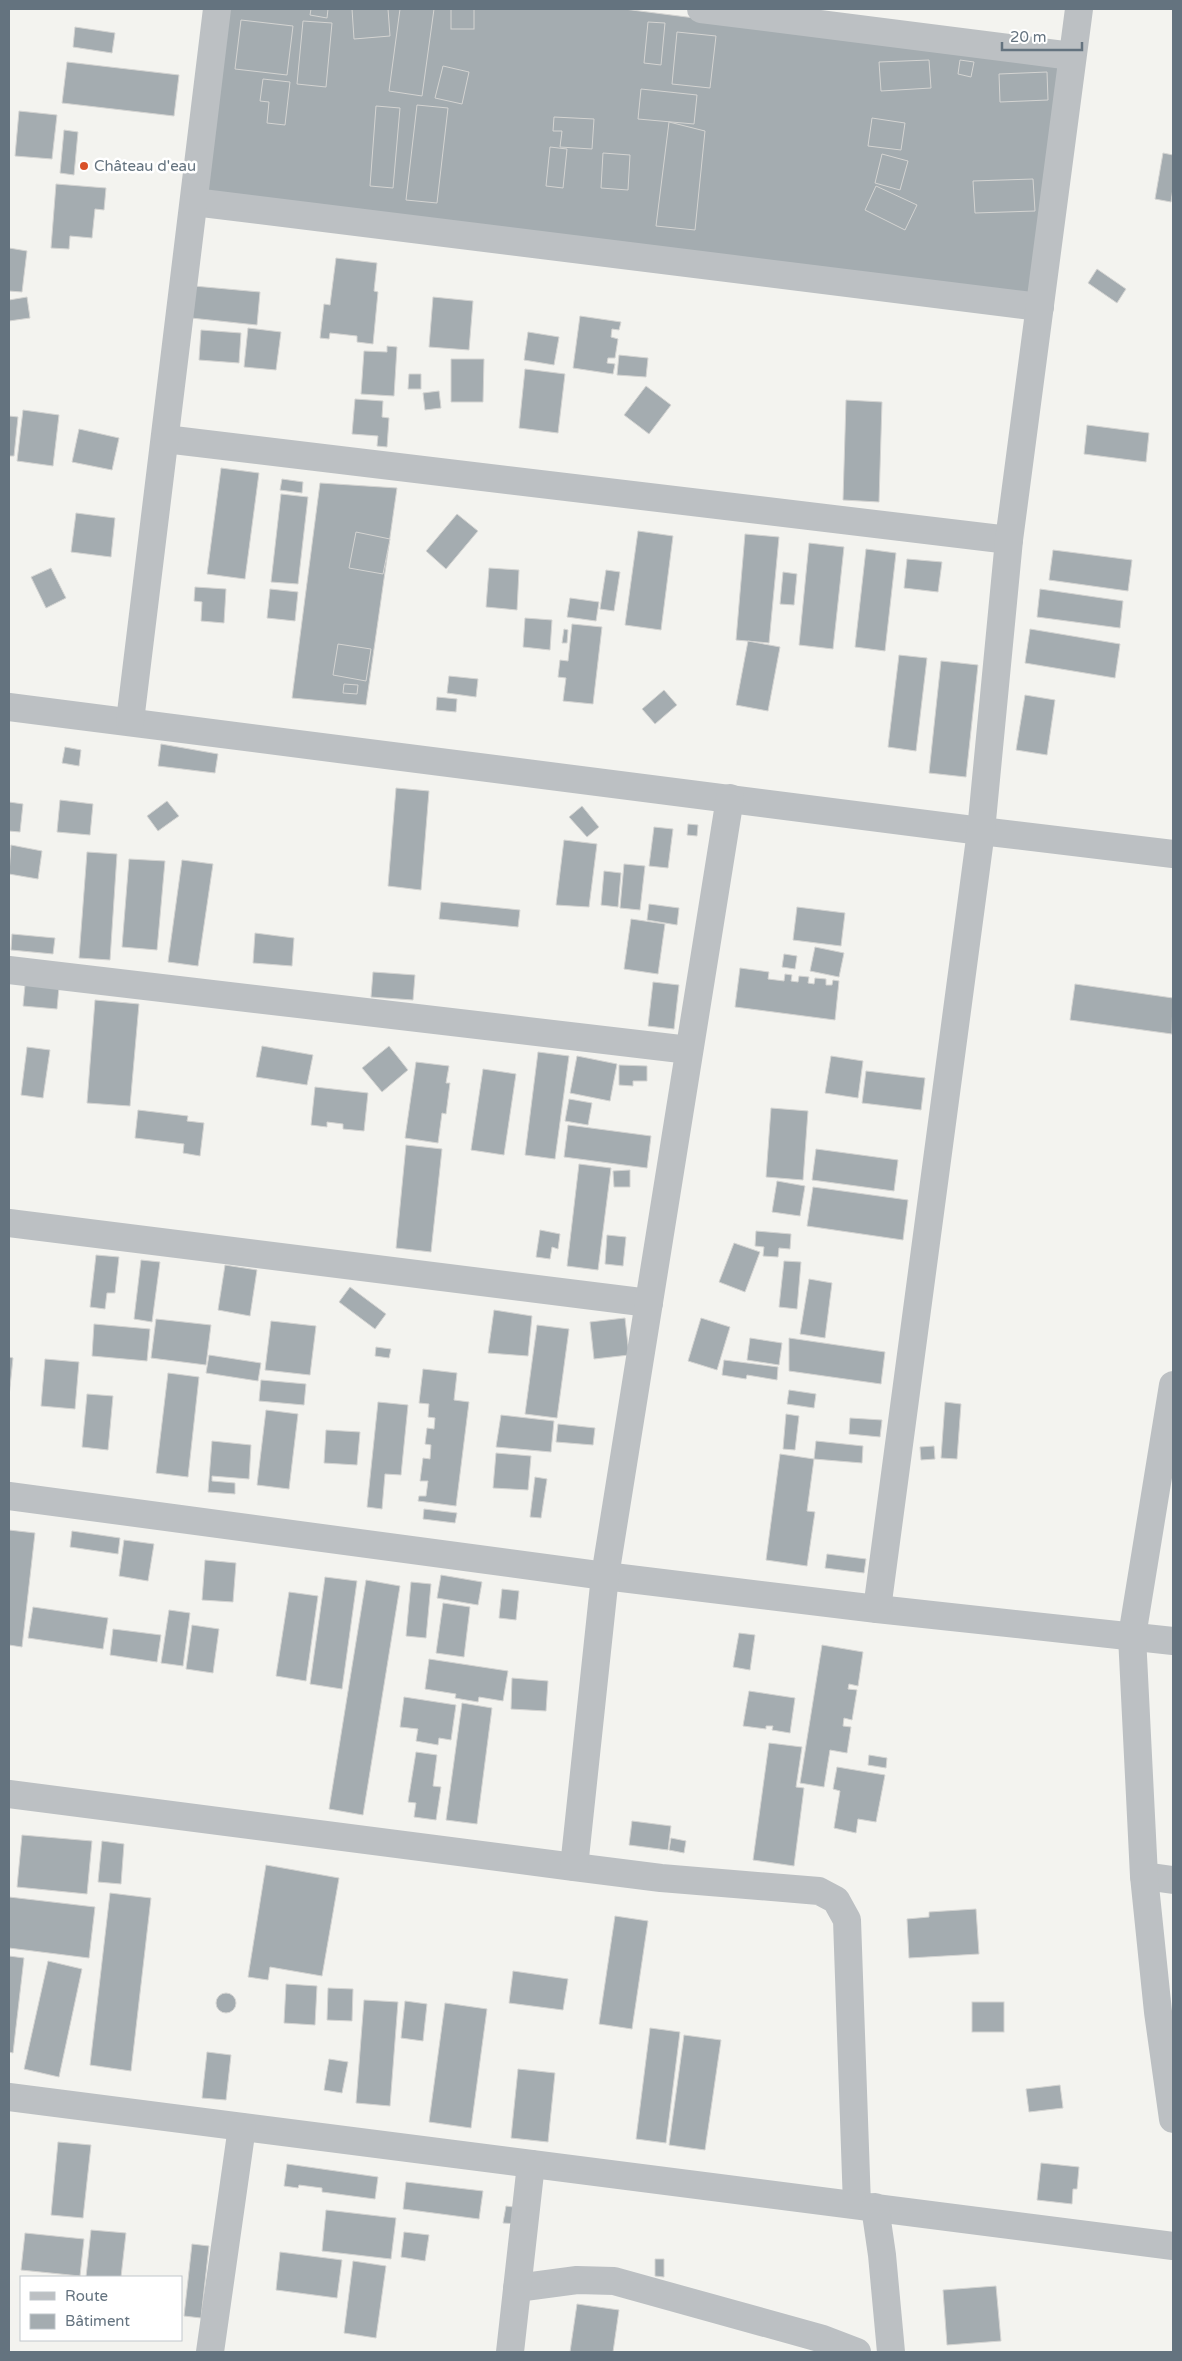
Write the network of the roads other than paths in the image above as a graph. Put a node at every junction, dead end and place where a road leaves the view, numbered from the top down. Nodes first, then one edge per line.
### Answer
1 (217, 9) edge
2 (701, 9) edge
3 (1079, 9) edge
4 (1072, 56) junction
5 (194, 202) junction
6 (1040, 308) junction
7 (165, 439) junction
8 (1009, 540) junction
9 (9, 707) edge
10 (130, 721) junction
11 (730, 798) junction
12 (981, 831) junction
13 (1173, 854) edge
14 (9, 970) edge
15 (689, 1050) junction
16 (9, 1223) edge
17 (649, 1304) junction
18 (1173, 1385) edge
19 (9, 1496) edge
20 (605, 1576) junction
21 (877, 1609) junction
22 (1132, 1636) junction
23 (1173, 1641) edge
24 (9, 1794) edge
25 (574, 1867) junction
26 (1144, 1876) junction
27 (1173, 1880) edge
28 (9, 2097) edge
29 (1173, 2119) edge
30 (242, 2127) junction
31 (531, 2164) junction
32 (866, 2206) junction
33 (1173, 2246) edge
34 (517, 2288) junction
35 (822, 2346) edge
36 (210, 2352) edge
37 (510, 2352) edge
38 (857, 2352) edge
39 (891, 2352) edge

1 - 5 street
2 - 4 street
3 - 4 street
4 - 6 street
5 - 6 street
5 - 7 street
6 - 8 street
7 - 8 street
7 - 10 street
8 - 12 street
9 - 10 street
10 - 11 street
11 - 12 street
11 - 15 street
12 - 13 street
12 - 21 street
14 - 15 street
15 - 17 street
16 - 17 street
17 - 20 street
18 - 22 street
19 - 20 street
20 - 21 street
20 - 25 street
21 - 22 street
22 - 23 street
22 - 26 street
24 - 25 street
25 - 32 street
26 - 27 street
26 - 29 street
28 - 30 street
30 - 31 street
30 - 36 street
31 - 32 street
31 - 34 street
32 - 33 street
32 - 39 street
34 - 35 street
34 - 37 street
35 - 38 street

